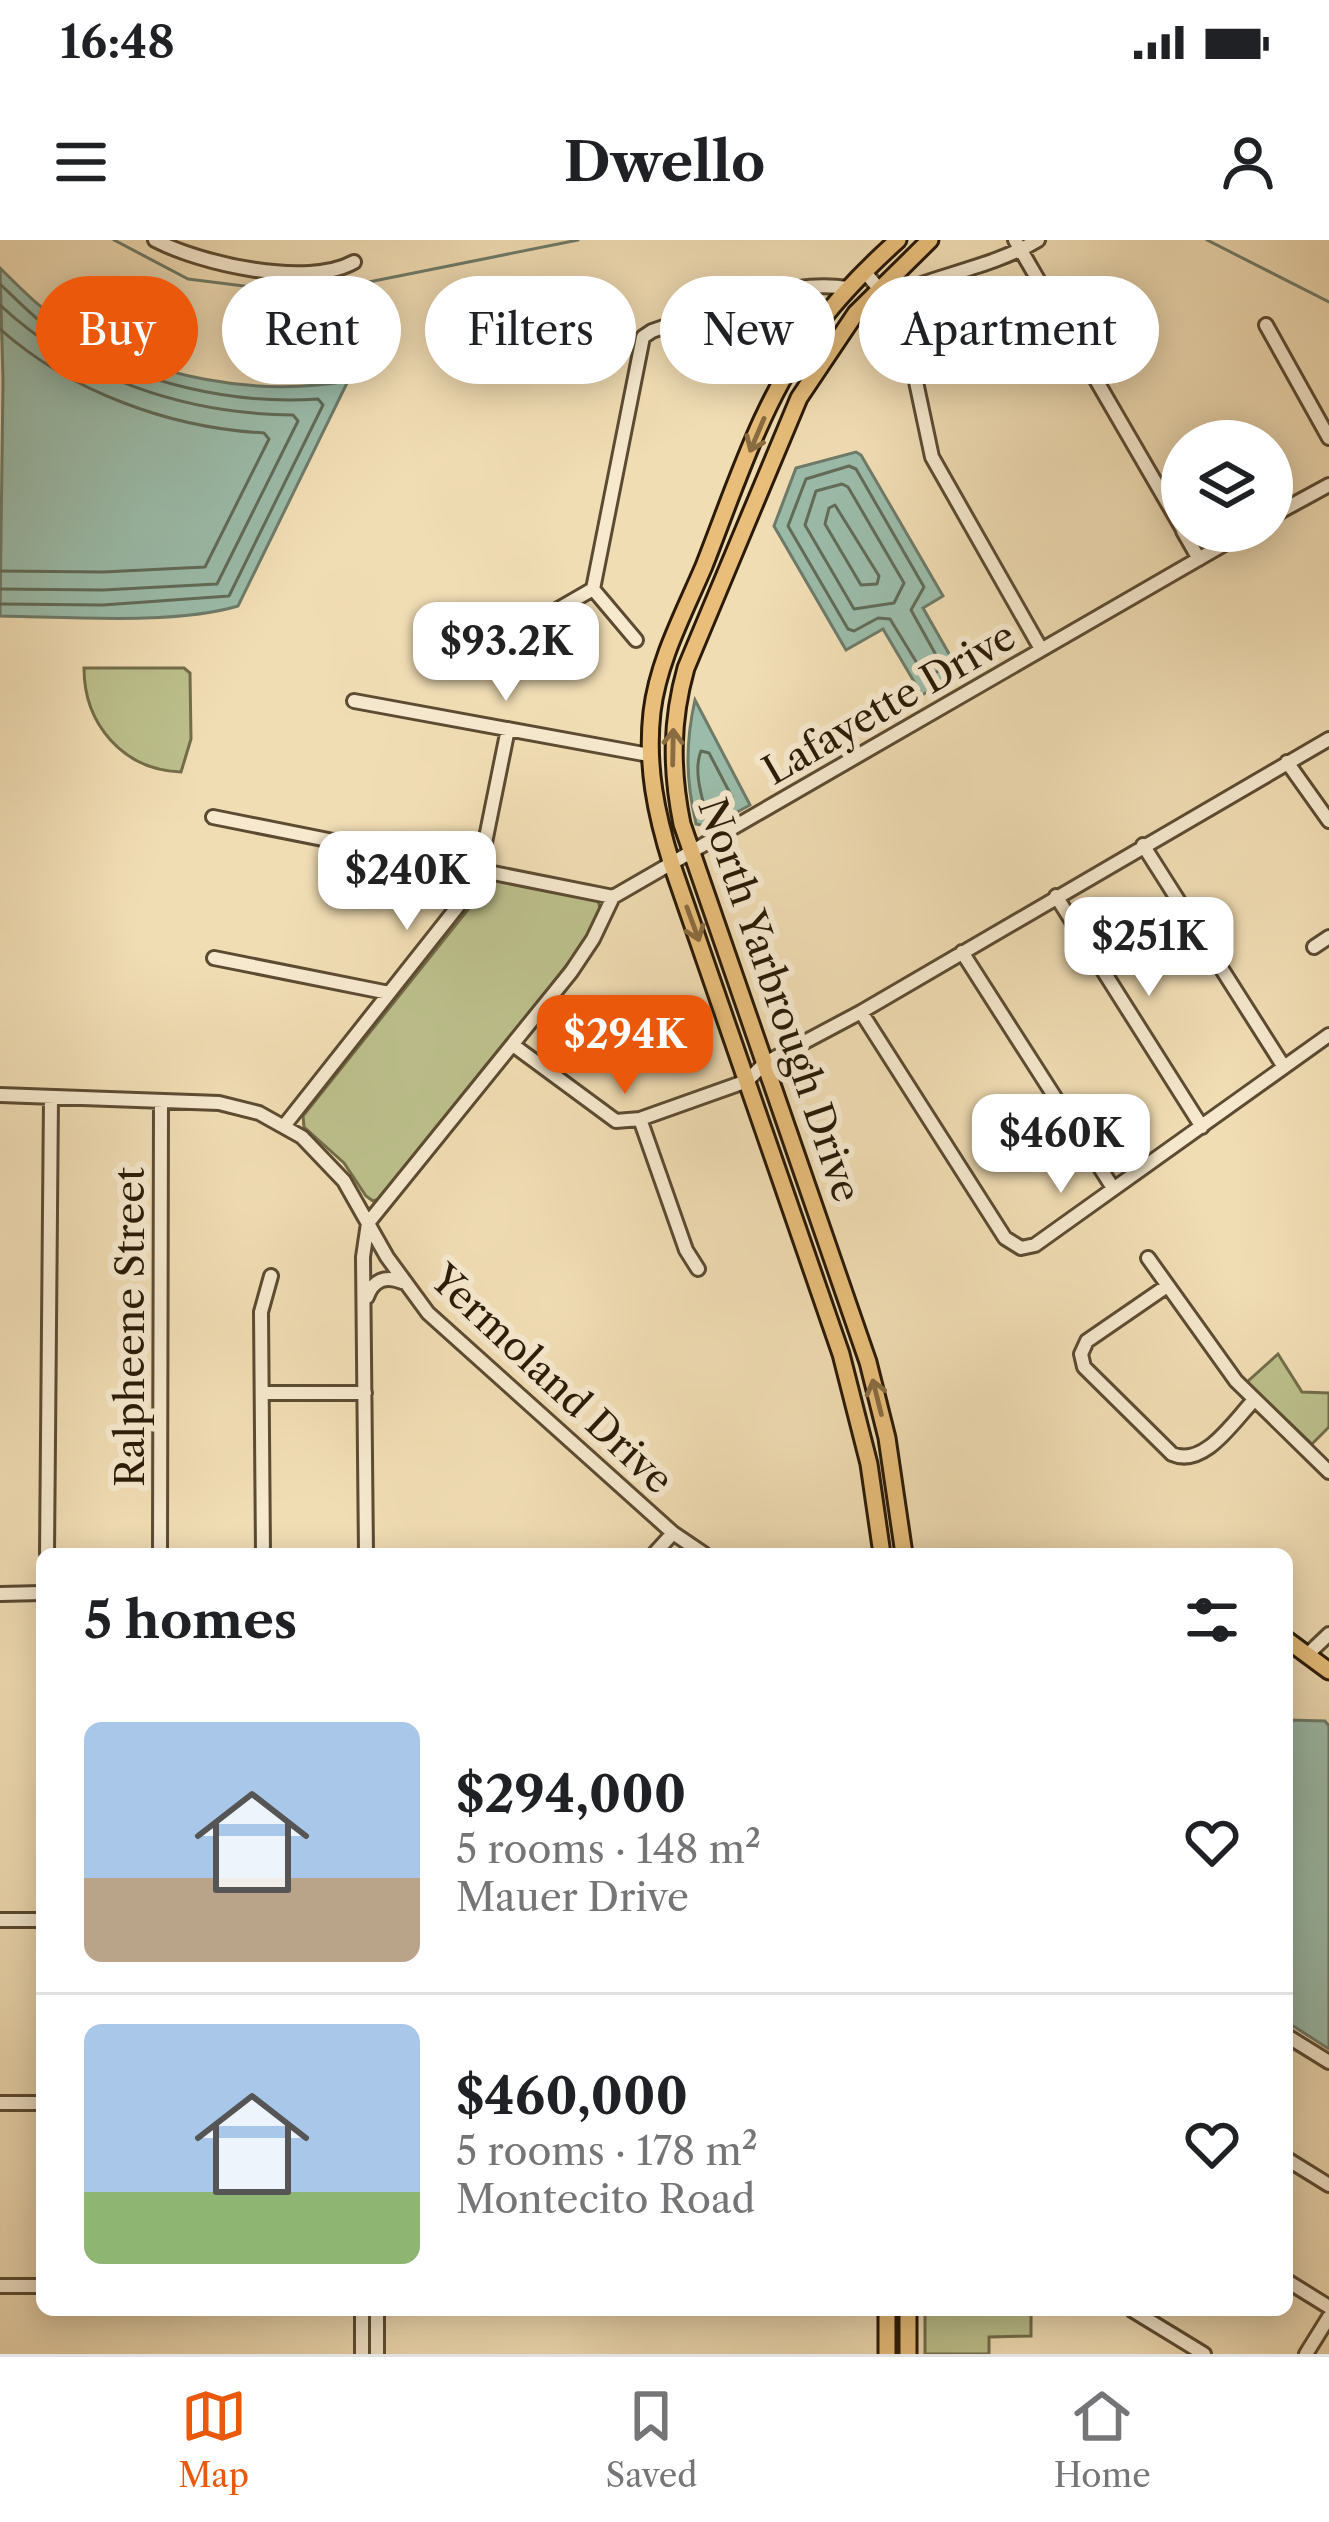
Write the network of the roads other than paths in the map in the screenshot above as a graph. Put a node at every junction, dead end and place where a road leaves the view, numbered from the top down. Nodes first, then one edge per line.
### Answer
1 (155, 240) edge
2 (898, 240) edge
3 (930, 240) edge
4 (1038, 240) edge
5 (1018, 245) edge
6 (354, 262) dead end
7 (864, 271) junction
8 (869, 276) edge
9 (898, 276) edge
10 (937, 276) edge
11 (848, 288) junction
12 (859, 316) edge
13 (1266, 326) dead end
14 (916, 384) edge
15 (1329, 438) edge
16 (1329, 485) edge
17 (1161, 492) edge
18 (1293, 505) edge
19 (1195, 552) edge
20 (1211, 552) edge
21 (1199, 559) junction
22 (593, 589) junction
23 (505, 640) dead end
24 (636, 640) dead end
25 (1041, 649) junction
26 (354, 701) dead end
27 (508, 729) junction
28 (1329, 739) edge
29 (649, 755) junction
30 (1287, 762) junction
31 (213, 817) dead end
32 (1329, 821) edge
33 (1144, 845) junction
34 (692, 852) junction
35 (672, 865) junction
36 (483, 869) junction
37 (1056, 896) junction
38 (614, 897) junction
39 (1329, 937) edge
40 (1314, 947) dead end
41 (962, 952) junction
42 (214, 958) dead end
43 (388, 993) junction
44 (861, 1012) junction
45 (1329, 1035) edge
46 (513, 1045) junction
47 (765, 1063) junction
48 (1284, 1067) junction
49 (747, 1081) junction
50 (0, 1095) edge
51 (51, 1097) junction
52 (161, 1101) junction
53 (640, 1119) junction
54 (284, 1126) junction
55 (1202, 1127) junction
56 (1112, 1188) junction
57 (368, 1223) junction
58 (1148, 1258) dead end
59 (698, 1269) dead end
60 (272, 1276) dead end
61 (404, 1282) junction
62 (1167, 1286) junction
63 (364, 1304) junction
64 (262, 1393) junction
65 (365, 1393) junction
66 (1254, 1400) junction
67 (888, 1444) junction
68 (866, 1449) junction
69 (1329, 1472) edge
70 (674, 1533) junction
71 (47, 1548) edge
72 (160, 1548) edge
73 (263, 1548) edge
74 (366, 1548) edge
75 (660, 1548) edge
76 (695, 1548) edge
77 (881, 1548) edge
78 (903, 1548) edge
79 (36, 1593) edge
80 (0, 1594) edge
81 (1329, 1634) edge
82 (1293, 1644) edge
83 (1308, 1654) junction
84 (1329, 1671) edge
85 (0, 1920) edge
86 (36, 1920) edge
87 (1293, 2040) edge
88 (1329, 2062) edge
89 (0, 2103) edge
90 (36, 2103) edge
91 (1293, 2163) edge
92 (1329, 2185) edge
93 (36, 2285) edge
94 (1293, 2285) edge
95 (0, 2286) edge
96 (1329, 2307) edge
97 (362, 2316) edge
98 (377, 2316) edge
99 (887, 2316) edge
100 (908, 2316) edge
101 (1142, 2316) edge
102 (1329, 2317) edge
103 (362, 2354) edge
104 (377, 2354) edge
105 (887, 2354) edge
106 (908, 2354) edge
107 (1204, 2354) edge
108 (1306, 2354) edge

1 - 6 street
2 - 7 main road, North Yarbrough Drive
3 - 9 main road, North Yarbrough Drive
4 - 5 street
5 - 10 street
5 - 17 street
7 - 8 street
7 - 11 main road, North Yarbrough Drive
11 - 22 street
11 -> 29 main road, North Yarbrough Drive
34 -> 12 main road, North Yarbrough Drive
13 - 15 street
14 - 25 street
16 - 18 street
19 - 21 street
20 - 21 street, Lafayette Drive
21 - 25 street, Lafayette Drive
22 - 23 street
22 - 24 street
25 - 34 street, Lafayette Drive
26 - 27 street
27 - 29 street
27 - 36 street
28 - 30 street
29 - 35 main road, North Yarbrough Drive
30 - 32 street
30 - 33 street
31 - 36 street
33 - 37 street
33 - 48 street
34 - 35 street, Lafayette Drive
34 - 47 main road, North Yarbrough Drive
35 - 38 street, Lafayette Drive
35 -> 49 main road, North Yarbrough Drive
36 - 38 street
36 - 43 street
37 - 41 street
37 - 55 street
38 - 46 street
39 - 40 street
41 - 44 street
41 - 56 street
42 - 43 street
43 - 54 street
44 - 47 street
44 - 56 street
45 - 48 street
46 - 53 street
46 - 57 street
47 - 49 street
67 -> 47 main road, North Yarbrough Drive
48 - 55 street
49 - 53 street
49 - 68 main road, North Yarbrough Drive
50 - 51 street, Yermoland Drive
51 - 52 street, Yermoland Drive
51 - 71 street
52 - 54 street, Yermoland Drive
52 - 72 street, Ralpheene Street
53 - 59 street
54 - 57 street, Yermoland Drive
55 - 56 street
57 - 61 street, Yermoland Drive
57 - 63 street
58 - 62 street
60 - 64 street
61 - 63 street
61 - 70 street, Yermoland Drive
62 - 66 street
62 - 66 street
63 - 65 street
64 - 65 street
64 - 73 street
65 - 74 street
66 - 69 street
67 - 68 main road
67 - 78 main road, North Yarbrough Drive
68 - 77 main road, North Yarbrough Drive
70 - 75 street
70 - 76 street, Yermoland Drive
79 - 80 street
81 - 83 street
82 - 83 main road
83 - 84 main road
85 - 86 street
87 - 88 street
89 - 90 street
91 - 92 street
93 - 95 street
94 - 96 street
97 - 103 street
98 - 104 street
99 - 105 main road
100 - 106 main road
101 - 107 street
102 - 108 street

